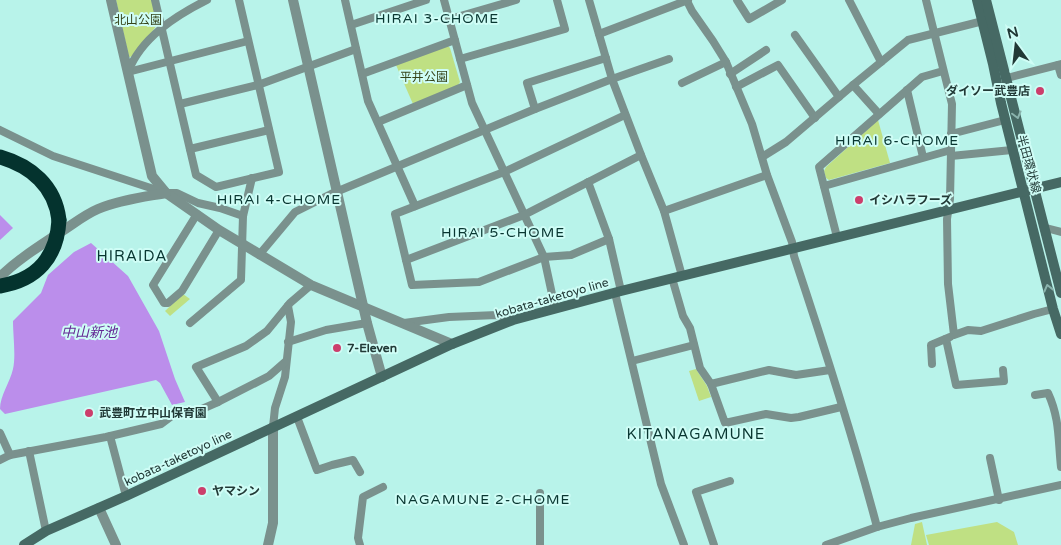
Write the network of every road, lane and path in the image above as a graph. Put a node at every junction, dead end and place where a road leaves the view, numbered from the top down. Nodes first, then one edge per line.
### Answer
1 (111, 0) edge
2 (155, 0) edge
3 (206, 0) edge
4 (239, 0) edge
5 (293, 0) edge
6 (345, 0) edge
7 (426, 0) edge
8 (444, 0) edge
9 (516, 0) edge
10 (557, 0) edge
11 (590, 0) edge
12 (687, 0) edge
13 (737, 0) edge
14 (782, 0) edge
15 (849, 0) edge
16 (926, 0) edge
17 (977, 0) edge
18 (986, 0) edge
19 (450, 19) junction
20 (983, 21) junction
21 (351, 25) junction
22 (162, 28) junction
23 (934, 33) junction
24 (599, 34) junction
25 (795, 35) dead end
26 (455, 40) junction
27 (248, 41) junction
28 (356, 49) junction
29 (766, 50) dead end
30 (606, 58) junction
31 (460, 59) junction
32 (669, 59) dead end
33 (170, 61) junction
34 (726, 62) junction
35 (881, 62) junction
36 (1060, 65) edge
37 (308, 67) junction
38 (944, 71) junction
39 (128, 72) junction
40 (362, 74) junction
41 (730, 74) junction
42 (1061, 75) edge
43 (1007, 78) junction
44 (612, 79) junction
45 (682, 83) dead end
46 (258, 85) junction
47 (467, 85) junction
48 (853, 85) junction
49 (736, 88) junction
50 (907, 90) junction
51 (839, 97) junction
52 (180, 104) junction
53 (535, 109) junction
54 (879, 114) junction
55 (625, 115) junction
56 (815, 118) junction
57 (1005, 120) junction
58 (378, 122) junction
59 (0, 130) edge
60 (269, 130) junction
61 (484, 130) junction
62 (951, 134) junction
63 (190, 149) junction
64 (1012, 150) junction
65 (951, 153) junction
66 (641, 155) junction
67 (0, 157) edge
68 (762, 157) junction
69 (923, 157) junction
70 (397, 166) junction
71 (0, 167) edge
72 (504, 172) junction
73 (767, 175) junction
74 (252, 178) junction
75 (588, 182) junction
76 (1061, 182) edge
77 (824, 186) junction
78 (1036, 188) junction
79 (337, 192) junction
80 (1024, 192) junction
81 (166, 193) junction
82 (415, 206) junction
83 (949, 210) junction
84 (664, 211) junction
85 (197, 214) junction
86 (524, 215) junction
87 (243, 216) junction
88 (54, 219) junction
89 (1046, 228) junction
90 (219, 230) junction
91 (1061, 232) edge
92 (609, 238) junction
93 (837, 238) junction
94 (242, 244) junction
95 (793, 249) junction
96 (259, 254) junction
97 (544, 257) junction
98 (406, 260) junction
99 (0, 277) edge
100 (677, 277) junction
101 (311, 284) junction
102 (0, 286) edge
103 (618, 292) junction
104 (1061, 292) edge
105 (288, 306) junction
106 (363, 306) junction
107 (555, 308) junction
108 (1053, 309) junction
109 (513, 320) junction
110 (190, 323) dead end
111 (367, 323) junction
112 (402, 323) junction
113 (1061, 334) edge
114 (954, 335) junction
115 (946, 339) junction
116 (288, 342) junction
117 (452, 344) junction
118 (694, 345) junction
119 (632, 361) junction
120 (285, 362) junction
121 (932, 364) dead end
122 (830, 370) junction
123 (1003, 370) dead end
124 (382, 377) junction
125 (711, 384) junction
126 (1035, 395) dead end
127 (218, 402) junction
128 (842, 407) junction
129 (297, 417) junction
130 (273, 427) junction
131 (0, 433) edge
132 (110, 436) junction
133 (29, 451) junction
134 (10, 455) junction
135 (990, 458) dead end
136 (0, 460) edge
137 (1061, 467) edge
138 (360, 472) dead end
139 (730, 481) dead end
140 (1061, 485) edge
141 (382, 486) dead end
142 (540, 493) dead end
143 (126, 496) junction
144 (999, 500) junction
145 (99, 508) junction
146 (877, 527) junction
147 (46, 531) junction
148 (24, 545) edge
149 (116, 545) edge
150 (268, 545) edge
151 (360, 545) edge
152 (540, 545) edge
153 (684, 545) edge
154 (714, 545) edge
155 (826, 545) edge

1 - 39 street
2 - 22 street
3 - 22 street
4 - 27 street
5 - 37 street
6 - 21 street
7 - 21 street
8 - 19 street
9 - 19 street
10 - 31 street
11 - 24 street
12 - 24 street
12 - 34 street
13 - 14 street
15 - 35 street
16 - 23 street
17 - 20 main road, 半田環状線
18 - 43 main road, 半田環状線
19 - 26 street
20 - 23 street
20 - 57 main road, 半田環状線
21 - 28 street
22 - 33 street
22 - 39 street
23 - 35 street
23 - 38 street
24 - 30 street
25 - 51 street
26 - 31 street
26 - 40 street
27 - 33 street
27 - 46 street
28 - 37 street
28 - 40 street
29 - 41 street
30 - 44 street
30 - 53 street
31 - 47 street
32 - 44 street
33 - 39 street
33 - 52 street
34 - 41 street
34 - 45 street
35 - 48 street
36 - 42 street
36 - 43 street
37 - 46 street
37 - 79 street
38 - 50 street
38 - 62 street
39 - 81 street
40 - 58 street
41 - 49 street
43 -> 78 main road, 半田環状線
44 - 53 street
44 - 55 street
46 - 52 street
46 - 60 street
47 - 58 street
47 - 61 street
48 - 51 street
48 - 54 street
49 - 56 street
49 - 68 street
50 - 54 street
50 - 69 street
51 - 56 street
52 - 63 street
53 - 61 street
54 - 77 street
55 - 66 street
55 - 72 street
56 - 68 street
57 - 62 street
57 - 64 main road, 半田環状線
58 - 70 street
59 - 81 street
60 - 63 street
60 - 74 street
61 - 70 street
61 - 72 street
62 - 65 street
63 - 74 street
64 - 65 street
64 - 80 main road, 半田環状線
65 - 69 street
65 - 83 street
66 - 75 street
66 - 84 street
67 - 88 highway
68 - 73 street
69 - 77 street
70 - 79 street
70 - 82 street
71 - 88 highway
72 - 82 street
72 - 86 street
73 - 84 street
73 - 95 street
74 - 87 street
75 - 86 street
75 - 92 street
76 - 78 main road, kobata-taketoyo line
77 - 93 street
78 - 80 main road, kobata-taketoyo line
78 - 89 main road, 半田環状線
79 - 96 street
79 - 106 street
80 - 83 main road, kobata-taketoyo line
108 -> 80 main road, 半田環状線
81 - 85 street
81 - 87 street
81 - 99 street
82 - 98 street
83 - 93 main road, kobata-taketoyo line
83 - 114 street
84 - 100 street
85 - 90 street
85 - 90 street
86 - 97 street
86 - 98 street
87 - 94 street
88 - 99 highway
88 - 102 highway, bridge
89 - 91 street
89 - 104 main road, 半田環状線
90 - 94 street
92 - 97 street
92 - 103 street
93 - 95 main road, kobata-taketoyo line
94 - 96 street
94 - 110 street
95 - 100 main road, kobata-taketoyo line
95 - 122 street
96 - 101 street
97 - 98 street
97 - 107 street
100 - 103 main road, kobata-taketoyo line
100 - 118 street
101 - 105 street
101 - 106 street
103 - 107 main road, kobata-taketoyo line
103 - 119 street
105 - 116 street
105 - 127 street
106 - 111 street
106 - 112 street
107 - 109 main road, kobata-taketoyo line
108 - 113 main road, 半田環状線
108 - 114 street
109 - 112 street
109 - 117 main road, kobata-taketoyo line
111 - 116 street
111 - 124 street
112 - 117 street
114 - 115 street
115 - 121 street
115 - 123 street
116 - 120 street
117 - 124 main road, kobata-taketoyo line
118 - 119 street
118 - 125 street
119 - 153 street
120 - 127 street
120 - 130 street
122 - 125 street
122 - 128 street
124 - 129 main road, kobata-taketoyo line
125 - 128 street
126 - 137 street
127 - 132 street
128 - 146 street
129 - 130 main road, kobata-taketoyo line
129 - 138 street
130 - 143 main road, kobata-taketoyo line
130 - 150 street
131 - 134 street
132 - 133 street
132 - 143 street
133 - 134 street
133 - 147 street
134 - 136 street
135 - 144 street
139 - 154 street
140 - 144 street
141 - 151 street
142 - 152 street
143 - 145 main road, kobata-taketoyo line
144 - 146 street
145 - 147 main road, kobata-taketoyo line
145 - 149 street
146 - 155 street
147 - 148 main road, kobata-taketoyo line

